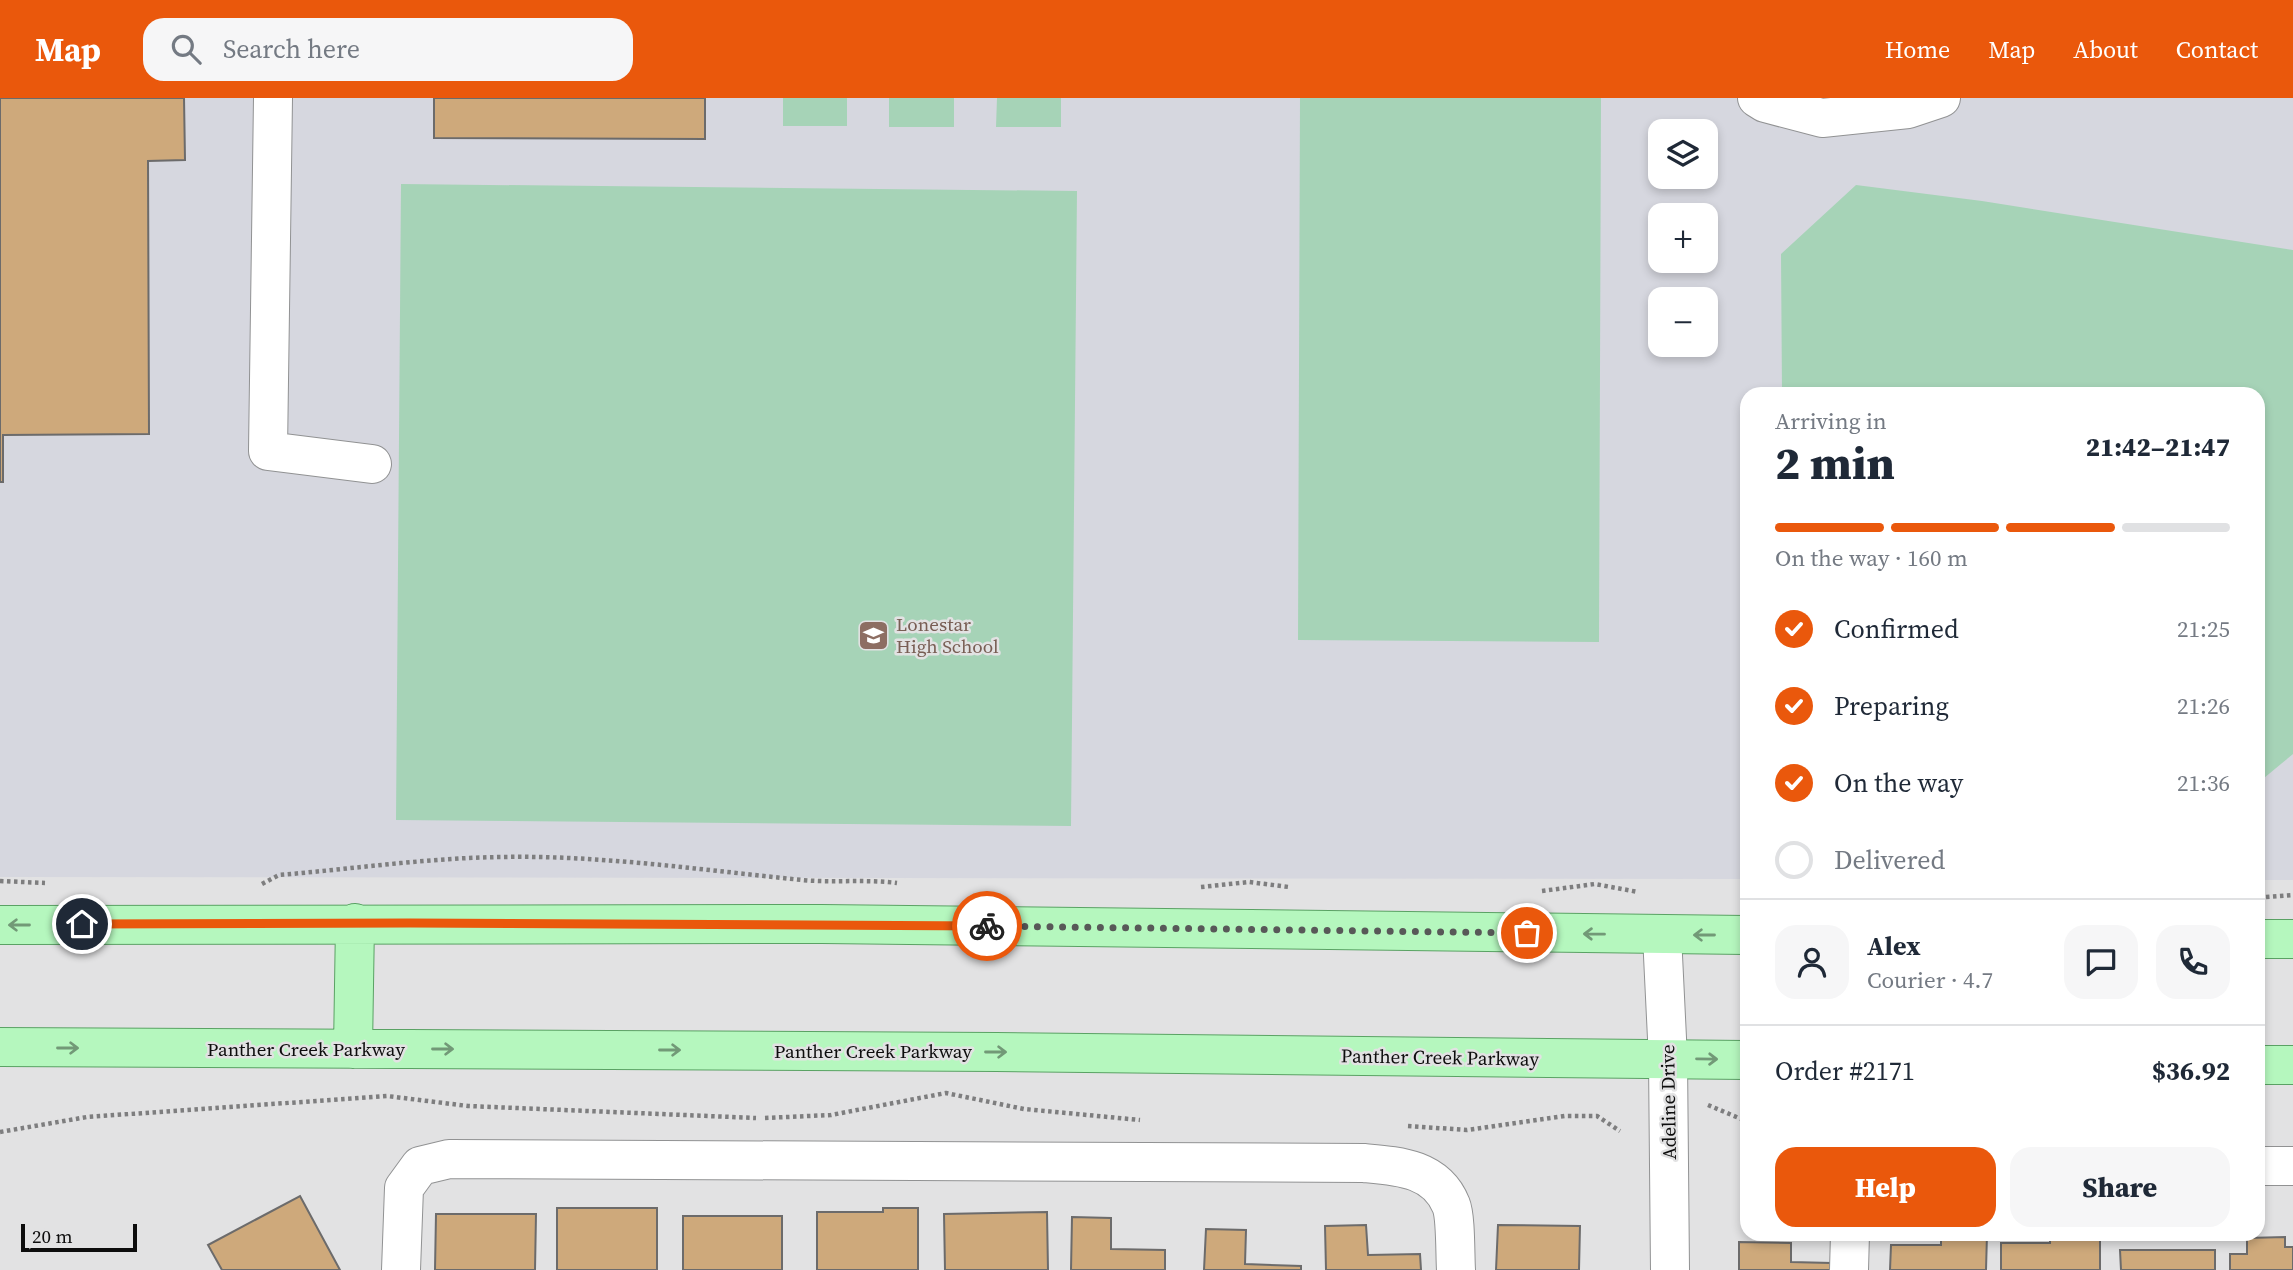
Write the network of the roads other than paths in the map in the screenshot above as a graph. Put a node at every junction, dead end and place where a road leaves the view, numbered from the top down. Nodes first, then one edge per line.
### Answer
1 (273, 98) edge
2 (1757, 98) edge
3 (1941, 98) edge
4 (372, 464) dead end
5 (355, 923) junction
6 (0, 925) edge
7 (1662, 935) junction
8 (1740, 935) edge
9 (2265, 939) edge
10 (2293, 939) edge
11 (0, 1047) edge
12 (353, 1049) junction
13 (1668, 1059) junction
14 (1740, 1060) edge
15 (2265, 1065) edge
16 (2293, 1066) edge
17 (2265, 1166) edge
18 (2293, 1166) edge
19 (1850, 1241) edge
20 (401, 1270) edge
21 (1456, 1270) edge
22 (1670, 1270) edge
23 (1849, 1270) edge

1 - 4 street
2 - 3 street
5 -> 6 main road
7 -> 5 main road
5 - 12 main road
8 -> 7 main road
7 - 13 street, Adeline Drive
9 - 10 main road
11 -> 12 main road, Panther Creek Parkway
12 -> 13 main road, Panther Creek Parkway
13 -> 14 main road, Panther Creek Parkway
13 - 22 street, Adeline Drive
15 - 16 main road
17 - 18 street
19 - 23 street
20 - 21 street

